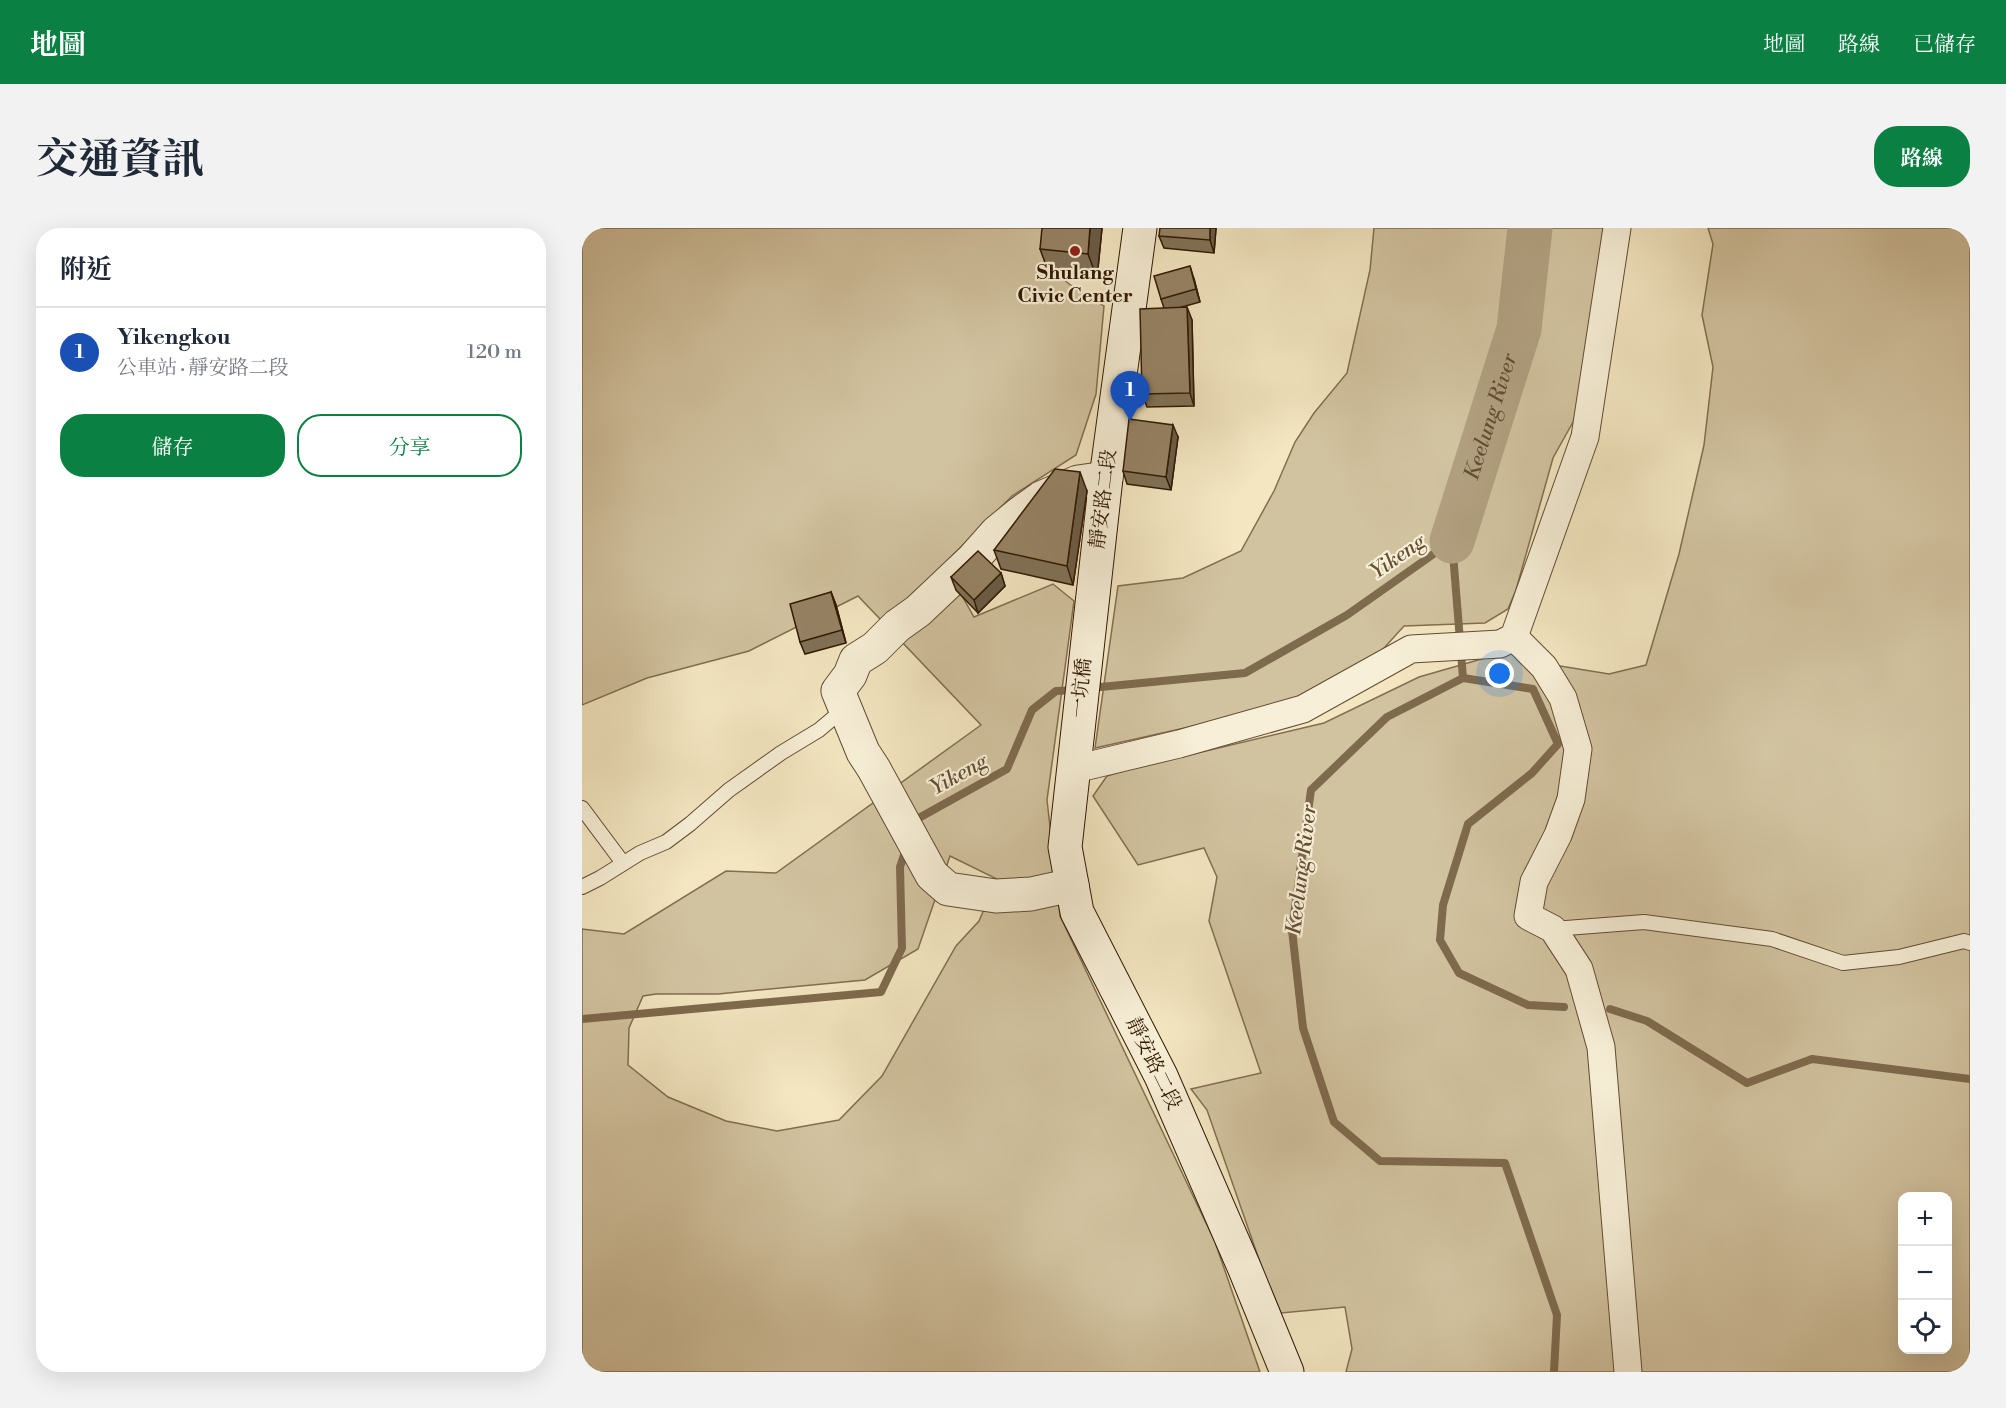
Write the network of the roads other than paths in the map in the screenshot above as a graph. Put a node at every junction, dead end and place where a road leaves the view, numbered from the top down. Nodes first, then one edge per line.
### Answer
1 (1140, 228) edge
2 (1617, 228) edge
3 (1106, 478) junction
4 (1088, 627) joint
5 (1507, 641) junction
6 (845, 708) junction
7 (1075, 759) junction
8 (582, 808) edge
9 (623, 863) junction
10 (1072, 885) junction
11 (582, 887) edge
12 (1553, 929) junction
13 (1970, 943) edge
14 (1287, 1372) edge
15 (1628, 1372) edge

1 - 3 main road, 靜安路二段
2 - 5 street
3 - 4 main road, 靜安路二段
3 - 6 main road
4 - 7 main road, 一坑橋
5 - 7 street
5 - 12 street
6 - 9 lane
6 - 10 main road
7 - 10 main road, 靜安路二段
8 - 9 lane
9 - 11 lane
10 - 14 main road, 靜安路二段
12 - 13 lane
12 - 15 street

